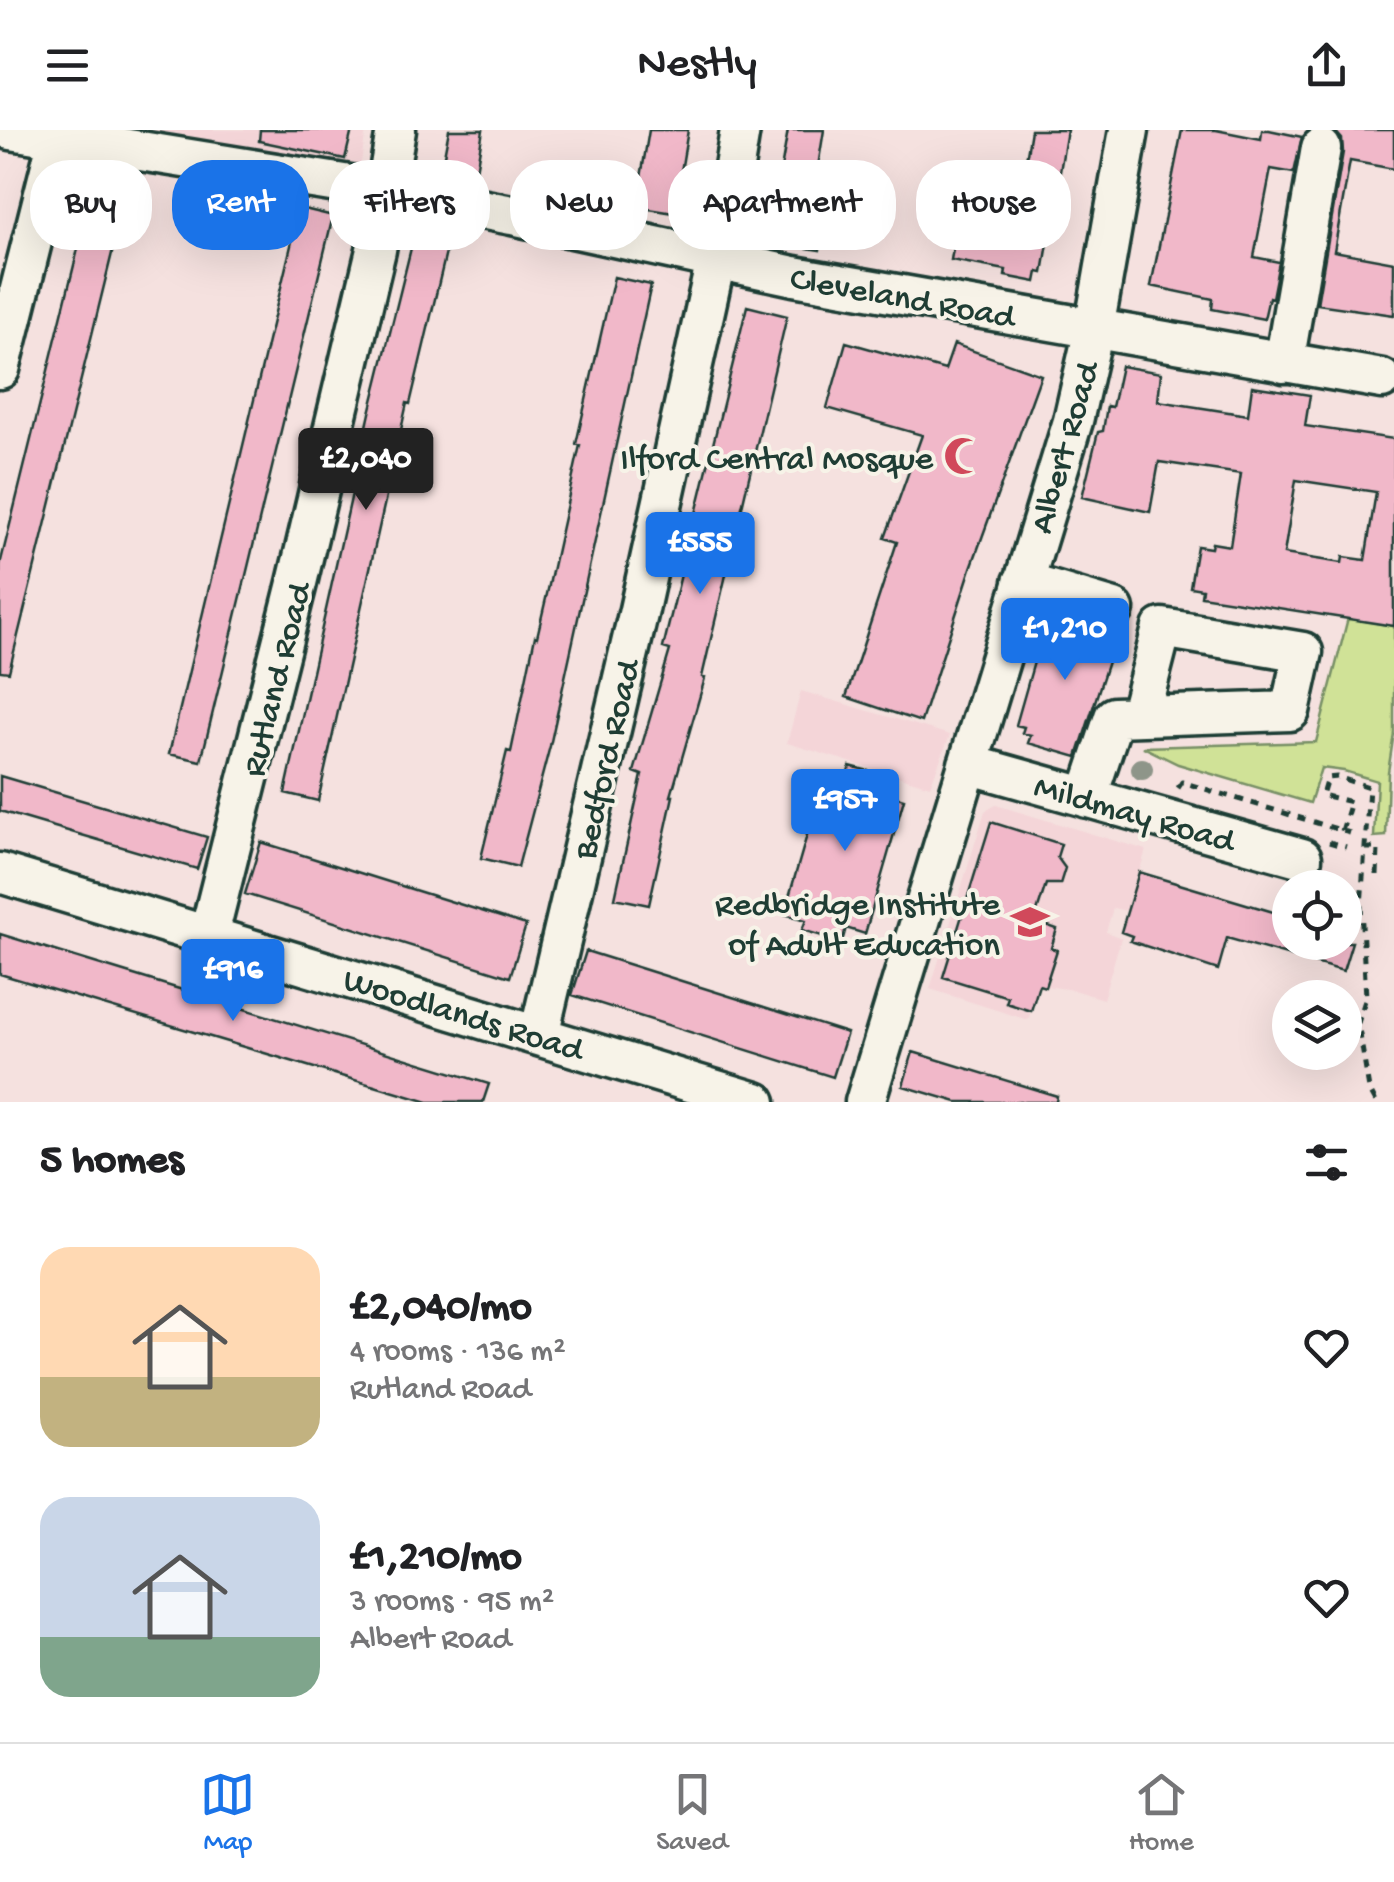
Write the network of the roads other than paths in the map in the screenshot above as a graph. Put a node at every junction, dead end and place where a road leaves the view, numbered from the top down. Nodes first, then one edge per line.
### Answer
1 (12, 130) edge
2 (396, 130) edge
3 (740, 130) edge
4 (1128, 130) edge
5 (58, 134) edge
6 (184, 143) edge
7 (1320, 148) dead end
8 (392, 160) edge
9 (329, 177) edge
10 (490, 211) edge
11 (376, 250) edge
12 (716, 260) junction
13 (1094, 329) junction
14 (1284, 363) junction
15 (0, 369) edge
16 (1382, 378) dead end
17 (1023, 582) junction
18 (1114, 609) dead end
19 (1140, 714) dead end
20 (968, 764) junction
21 (1087, 798) junction
22 (1302, 858) dead end
23 (0, 873) edge
24 (209, 934) junction
25 (538, 1035) junction
26 (756, 1102) edge
27 (866, 1102) edge

1 - 5 street, Cleveland Road
2 - 8 street, Rutland Road
3 - 12 street, Bedford Road
4 - 13 street, Albert Road
5 - 6 street, Cleveland Road
5 - 15 street
6 - 9 street, Cleveland Road
7 - 14 street
10 - 12 street, Cleveland Road
11 - 24 street, Rutland Road
12 - 13 street, Cleveland Road
12 - 25 street, Bedford Road
13 - 14 street, Cleveland Road
13 - 17 street, Albert Road
14 - 16 street, Cleveland Road
17 - 18 street
17 - 20 street, Albert Road
19 - 21 street
20 - 21 street, Mildmay Road
20 - 27 street, Albert Road
21 - 22 street, Mildmay Road
23 - 24 street, Woodlands Road
24 - 25 street, Woodlands Road
25 - 26 street, Woodlands Road

